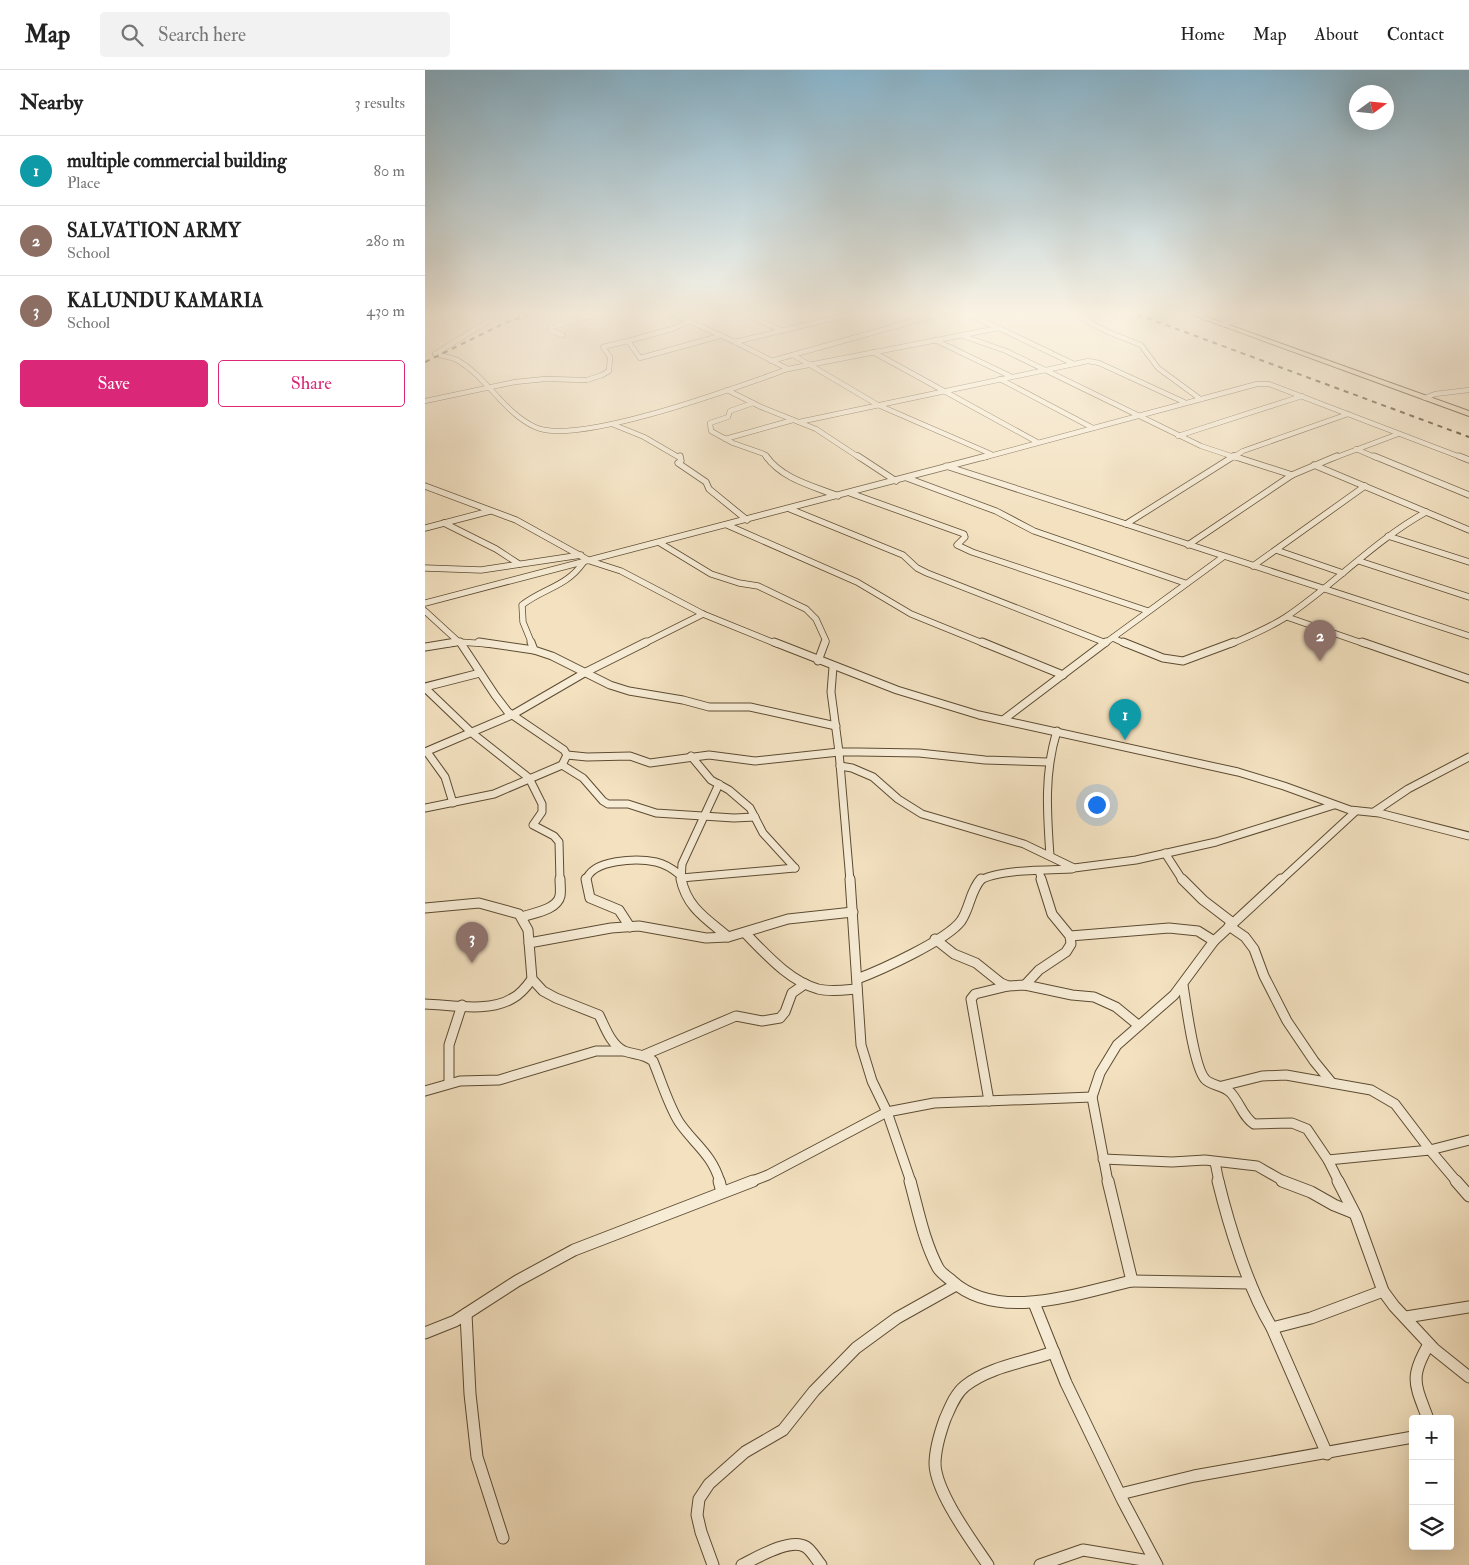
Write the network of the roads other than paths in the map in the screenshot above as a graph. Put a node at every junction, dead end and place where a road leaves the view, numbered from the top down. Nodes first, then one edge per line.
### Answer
1 (481, 381) edge
2 (534, 381) edge
3 (755, 381) edge
4 (837, 381) edge
5 (925, 381) edge
6 (992, 381) edge
7 (1003, 381) edge
8 (1065, 381) edge
9 (1138, 381) edge
10 (1175, 381) edge
11 (1378, 381) edge
12 (488, 388) junction
13 (727, 390) junction
14 (1469, 390) edge
15 (944, 391) junction
16 (1302, 396) junction
17 (1199, 398) junction
18 (1425, 398) junction
19 (425, 401) edge
20 (1184, 402) junction
21 (753, 403) junction
22 (878, 405) junction
23 (1348, 414) junction
24 (1469, 414) edge
25 (1136, 415) junction
26 (796, 421) junction
27 (612, 424) junction
28 (1091, 427) junction
29 (1399, 434) junction
30 (1179, 436) junction
31 (725, 439) junction
32 (1037, 442) junction
33 (1356, 449) junction
34 (991, 454) junction
35 (1232, 457) junction
36 (1469, 460) edge
37 (1314, 464) junction
38 (946, 466) junction
39 (1292, 475) junction
40 (907, 478) junction
41 (896, 481) junction
42 (425, 486) edge
43 (1365, 486) junction
44 (850, 493) junction
45 (1469, 495) edge
46 (838, 496) junction
47 (790, 509) junction
48 (490, 511) junction
49 (1426, 512) junction
50 (747, 520) junction
51 (444, 523) junction
52 (1126, 524) junction
53 (727, 525) junction
54 (425, 528) edge
55 (1469, 530) edge
56 (1388, 536) junction
57 (660, 543) junction
58 (1188, 544) junction
59 (1276, 550) junction
60 (1223, 557) junction
61 (582, 559) junction
62 (1359, 560) junction
63 (590, 561) junction
64 (1469, 562) edge
65 (519, 564) junction
66 (1253, 566) junction
67 (425, 568) edge
68 (1343, 573) junction
69 (1185, 583) junction
70 (1325, 588) junction
71 (1469, 597) edge
72 (425, 603) edge
73 (425, 611) edge
74 (1148, 611) junction
75 (703, 614) junction
76 (1287, 616) junction
77 (1469, 636) edge
78 (1113, 638) junction
79 (459, 642) junction
80 (1106, 642) junction
81 (425, 647) edge
82 (534, 650) junction
83 (818, 661) junction
84 (833, 666) junction
85 (586, 672) junction
86 (481, 673) junction
87 (1063, 675) junction
88 (1469, 679) edge
89 (425, 688) edge
90 (512, 715) junction
91 (1003, 720) junction
92 (836, 726) junction
93 (1057, 731) junction
94 (472, 733) junction
95 (426, 752) edge
96 (839, 752) junction
97 (567, 755) junction
98 (691, 756) junction
99 (1469, 757) edge
100 (1048, 762) junction
101 (562, 765) junction
102 (840, 766) junction
103 (529, 778) junction
104 (719, 784) junction
105 (453, 803) junction
106 (1334, 805) junction
107 (425, 808) edge
108 (1356, 811) junction
109 (1375, 812) junction
110 (704, 816) junction
111 (755, 817) junction
112 (1469, 836) edge
113 (1165, 853) junction
114 (1049, 856) junction
115 (1074, 868) junction
116 (1039, 871) junction
117 (681, 877) junction
118 (425, 908) edge
119 (853, 912) junction
120 (522, 917) junction
121 (1231, 925) junction
122 (629, 927) junction
123 (745, 933) junction
124 (1070, 936) junction
125 (728, 937) junction
126 (935, 939) junction
127 (1214, 941) junction
128 (529, 943) junction
129 (532, 979) junction
130 (805, 984) junction
131 (857, 984) junction
132 (1025, 985) junction
133 (1183, 985) junction
134 (1008, 986) junction
135 (425, 1004) edge
136 (462, 1005) junction
137 (1138, 1025) junction
138 (623, 1051) junction
139 (644, 1055) junction
140 (449, 1083) junction
141 (1332, 1083) junction
142 (1222, 1086) junction
143 (425, 1091) edge
144 (1092, 1097) junction
145 (989, 1101) junction
146 (887, 1112) junction
147 (1469, 1140) edge
148 (1430, 1150) junction
149 (1103, 1159) junction
150 (1328, 1160) junction
151 (1215, 1162) junction
152 (721, 1192) junction
153 (1469, 1196) edge
154 (1354, 1213) junction
155 (1132, 1281) junction
156 (1250, 1283) junction
157 (956, 1285) junction
158 (1383, 1291) junction
159 (1034, 1303) junction
160 (1469, 1307) edge
161 (466, 1314) junction
162 (1406, 1317) junction
163 (1272, 1328) junction
164 (425, 1333) edge
165 (1429, 1344) junction
166 (1054, 1352) junction
167 (1469, 1378) edge
168 (1426, 1415) edge
169 (1409, 1438) edge
170 (1327, 1454) junction
171 (1120, 1494) junction
172 (503, 1538) dead end
173 (1156, 1564) edge
174 (713, 1565) edge
175 (742, 1565) edge
176 (821, 1565) edge
177 (988, 1565) edge
178 (1040, 1565) edge

1 - 12 street
2 - 12 street
3 - 13 street
4 - 22 street
5 - 15 street
6 - 15 street
7 - 28 street
8 - 25 street
9 - 20 street
10 - 17 street
11 - 18 highway
12 - 19 street
12 - 27 street
13 - 21 street
13 - 27 street
14 - 18 street
15 - 22 street
15 - 32 street
16 - 17 street
16 - 23 street
16 - 30 street
17 - 20 street
18 - 24 highway
20 - 25 street
21 - 26 street
21 - 31 street
22 - 26 street
22 - 34 street
23 - 29 street
23 - 35 street
25 - 28 street
25 - 30 street
26 - 31 street
26 - 41 street
27 - 50 street
28 - 32 street
29 - 33 street
29 - 36 street
30 - 35 street
31 - 46 street
32 - 34 street
33 - 37 street
33 - 45 street
34 - 38 street
35 - 39 street
35 - 52 street
37 - 39 street
37 - 43 street
38 - 40 street
38 - 52 street
39 - 58 street
40 - 41 street
40 - 69 street
41 - 44 street
42 - 48 street
43 - 49 street
43 - 59 street
44 - 46 street
44 - 74 street
46 - 47 street
47 - 50 street
47 - 80 street
48 - 51 street
48 - 61 street
49 - 55 street
49 - 56 street
50 - 53 street
51 - 54 street
51 - 65 street
52 - 58 street
53 - 57 street
53 - 87 street
56 - 62 street
56 - 64 street
57 - 63 street
57 - 83 street
58 - 60 street
59 - 66 street
59 - 68 street
60 - 66 street
60 - 69 street
61 - 63 street
61 - 65 street
61 - 72 street
61 - 82 street
62 - 68 street
62 - 71 street
63 - 75 street
65 - 67 street
66 - 70 street
68 - 70 street
69 - 74 street
70 - 76 street
70 - 77 street
73 - 79 street
74 - 78 street
75 - 83 street
75 - 85 street
76 - 78 street
76 - 88 street
78 - 80 street
79 - 81 street
79 - 82 street
79 - 86 street
80 - 87 street
82 - 85 street
83 - 84 street
84 - 91 street
84 - 92 street
85 - 90 street
85 - 92 street
86 - 89 street
86 - 90 street
87 - 91 street
89 - 94 street
90 - 94 street
90 - 97 street
91 - 93 street
92 - 96 street
93 - 100 street
93 - 106 street
94 - 95 street
94 - 103 street
95 - 105 street
96 - 98 street
96 - 100 street
96 - 102 street
97 - 98 street
97 - 101 street
98 - 104 street
99 - 109 street
100 - 114 street
101 - 103 street
101 - 110 street
102 - 114 street
102 - 119 street
103 - 105 street
103 - 120 street
104 - 110 street
104 - 111 street
105 - 107 street
106 - 108 street
106 - 113 street
108 - 109 street
108 - 121 street
109 - 112 street
110 - 111 street
110 - 117 street
111 - 117 street
113 - 115 street
113 - 121 street
114 - 115 street
115 - 116 street
116 - 124 street
116 - 126 street
117 - 122 street
117 - 125 street
118 - 120 street
119 - 123 street
119 - 131 street
120 - 128 street
121 - 127 street
121 - 141 street
122 - 125 street
122 - 128 street
123 - 125 street
123 - 130 street
124 - 127 street
124 - 132 street
126 - 131 street
126 - 134 street
127 - 133 street
128 - 129 street
129 - 136 street
129 - 138 street
130 - 131 street
130 - 139 street
131 - 146 street
132 - 134 street
132 - 137 street
133 - 137 street
133 - 142 street
134 - 145 street
135 - 136 street
136 - 140 street
137 - 144 street
138 - 139 street
138 - 140 street
139 - 152 street
140 - 143 street
141 - 142 street
141 - 148 street
142 - 150 street
144 - 145 street
144 - 149 street
145 - 146 street
146 - 152 street
146 - 157 street
147 - 148 street
148 - 150 street
148 - 153 street
149 - 151 street
149 - 155 street
150 - 154 street
151 - 154 street
151 - 156 street
152 - 161 street
154 - 158 street
155 - 156 street
155 - 159 street
156 - 163 street
157 - 159 street
157 - 174 street
158 - 162 street
158 - 163 street
159 - 166 street
160 - 162 street
161 - 164 street
161 - 172 street
162 - 165 street
163 - 170 street
165 - 167 street
165 - 168 street
166 - 171 street
166 - 177 street
169 - 170 street
170 - 171 street
171 - 173 street
173 - 178 street
175 - 176 street

